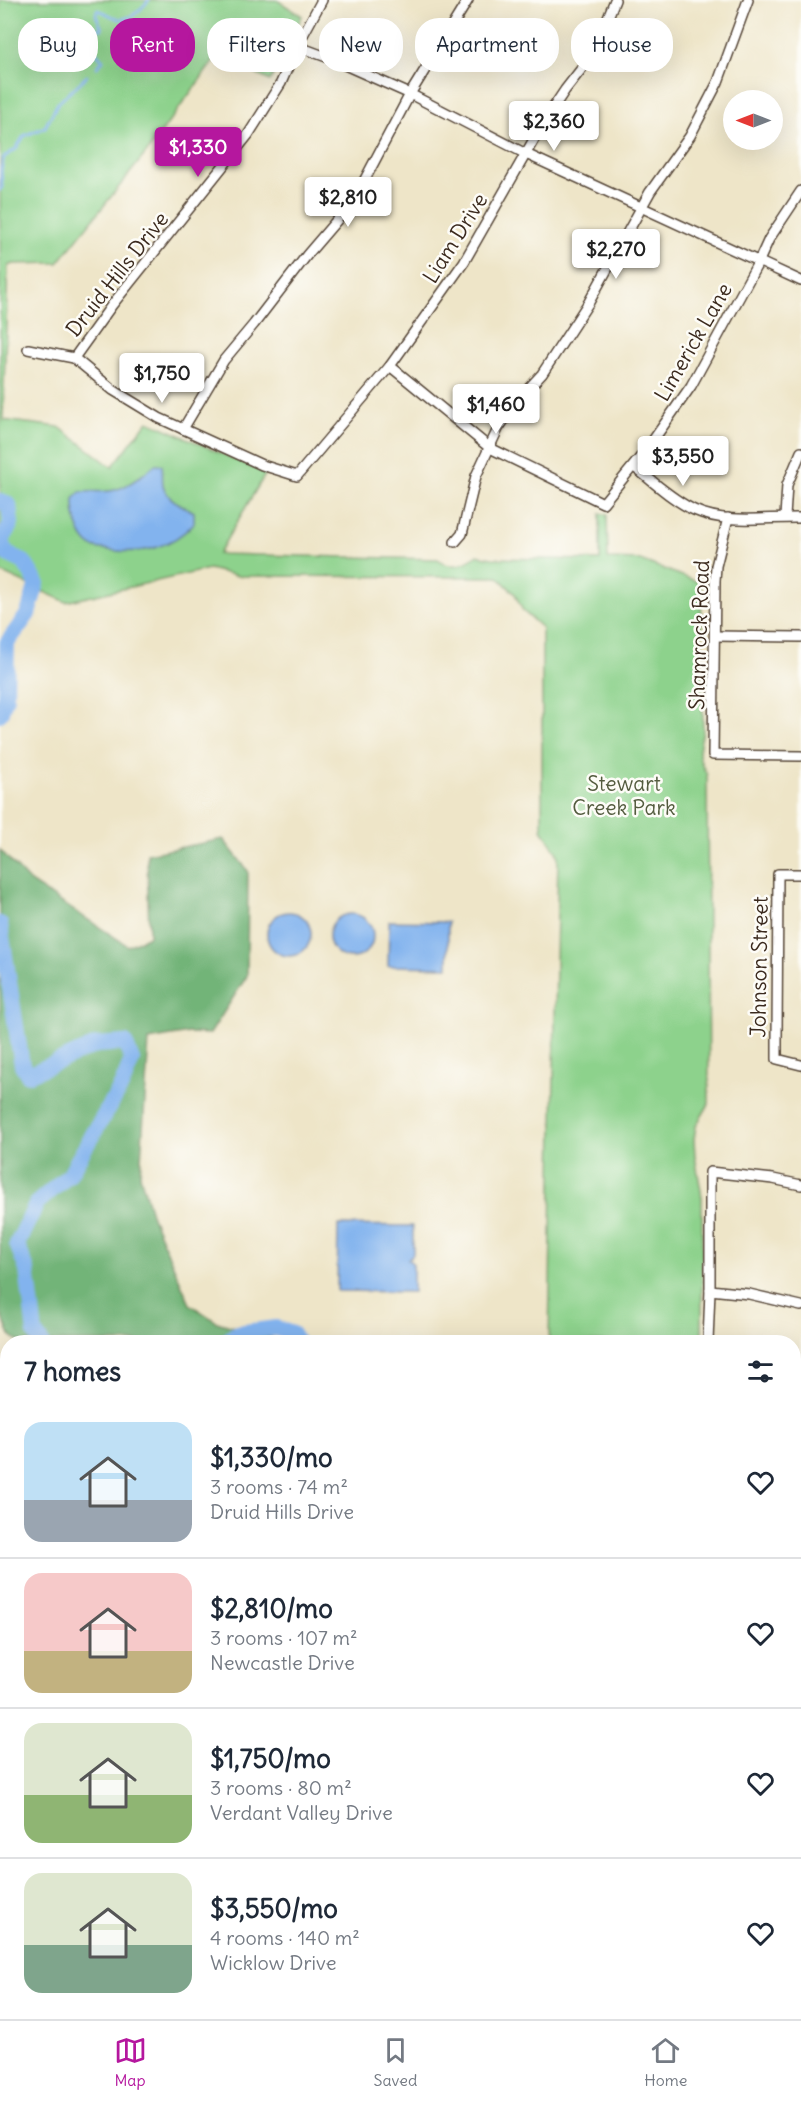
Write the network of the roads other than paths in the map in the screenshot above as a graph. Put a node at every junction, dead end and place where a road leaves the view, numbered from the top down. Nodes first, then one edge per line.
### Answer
1 (322, 0) edge
2 (468, 0) edge
3 (615, 0) edge
4 (748, 0) edge
5 (307, 28) edge
6 (307, 50) edge
7 (286, 72) edge
8 (410, 94) junction
9 (526, 154) junction
10 (801, 191) edge
11 (643, 208) junction
12 (759, 261) junction
13 (801, 281) edge
14 (28, 349) dead end
15 (74, 358) junction
16 (390, 366) junction
17 (183, 429) junction
18 (490, 448) junction
19 (801, 452) edge
20 (633, 466) junction
21 (785, 517) junction
22 (728, 518) junction
23 (801, 518) edge
24 (455, 542) dead end
25 (715, 636) junction
26 (801, 637) edge
27 (801, 756) edge
28 (801, 874) edge
29 (801, 1065) edge
30 (801, 1185) edge
31 (710, 1290) junction
32 (801, 1306) edge
33 (708, 1335) edge

1 - 5 street, Druid Hills Drive
2 - 8 street
3 - 9 street, Liam Drive
4 - 11 street
6 - 8 street
7 - 15 street, Druid Hills Drive
8 - 9 street
8 - 17 street
9 - 11 street
9 - 16 street, Liam Drive
10 - 12 street, Limerick Lane
11 - 12 street
11 - 18 street
12 - 13 street
12 - 20 street, Limerick Lane
14 - 15 street
15 - 17 street
16 - 17 street, Liam Drive
16 - 18 street
18 - 20 street, Limerick Lane
18 - 24 street
19 - 21 street
20 - 22 street
21 - 22 street
21 - 23 street
22 - 25 street, Shamrock Road
25 - 26 street
25 - 27 street, Shamrock Road
28 - 29 street, Johnson Street
30 - 31 street
31 - 32 street
31 - 33 street

